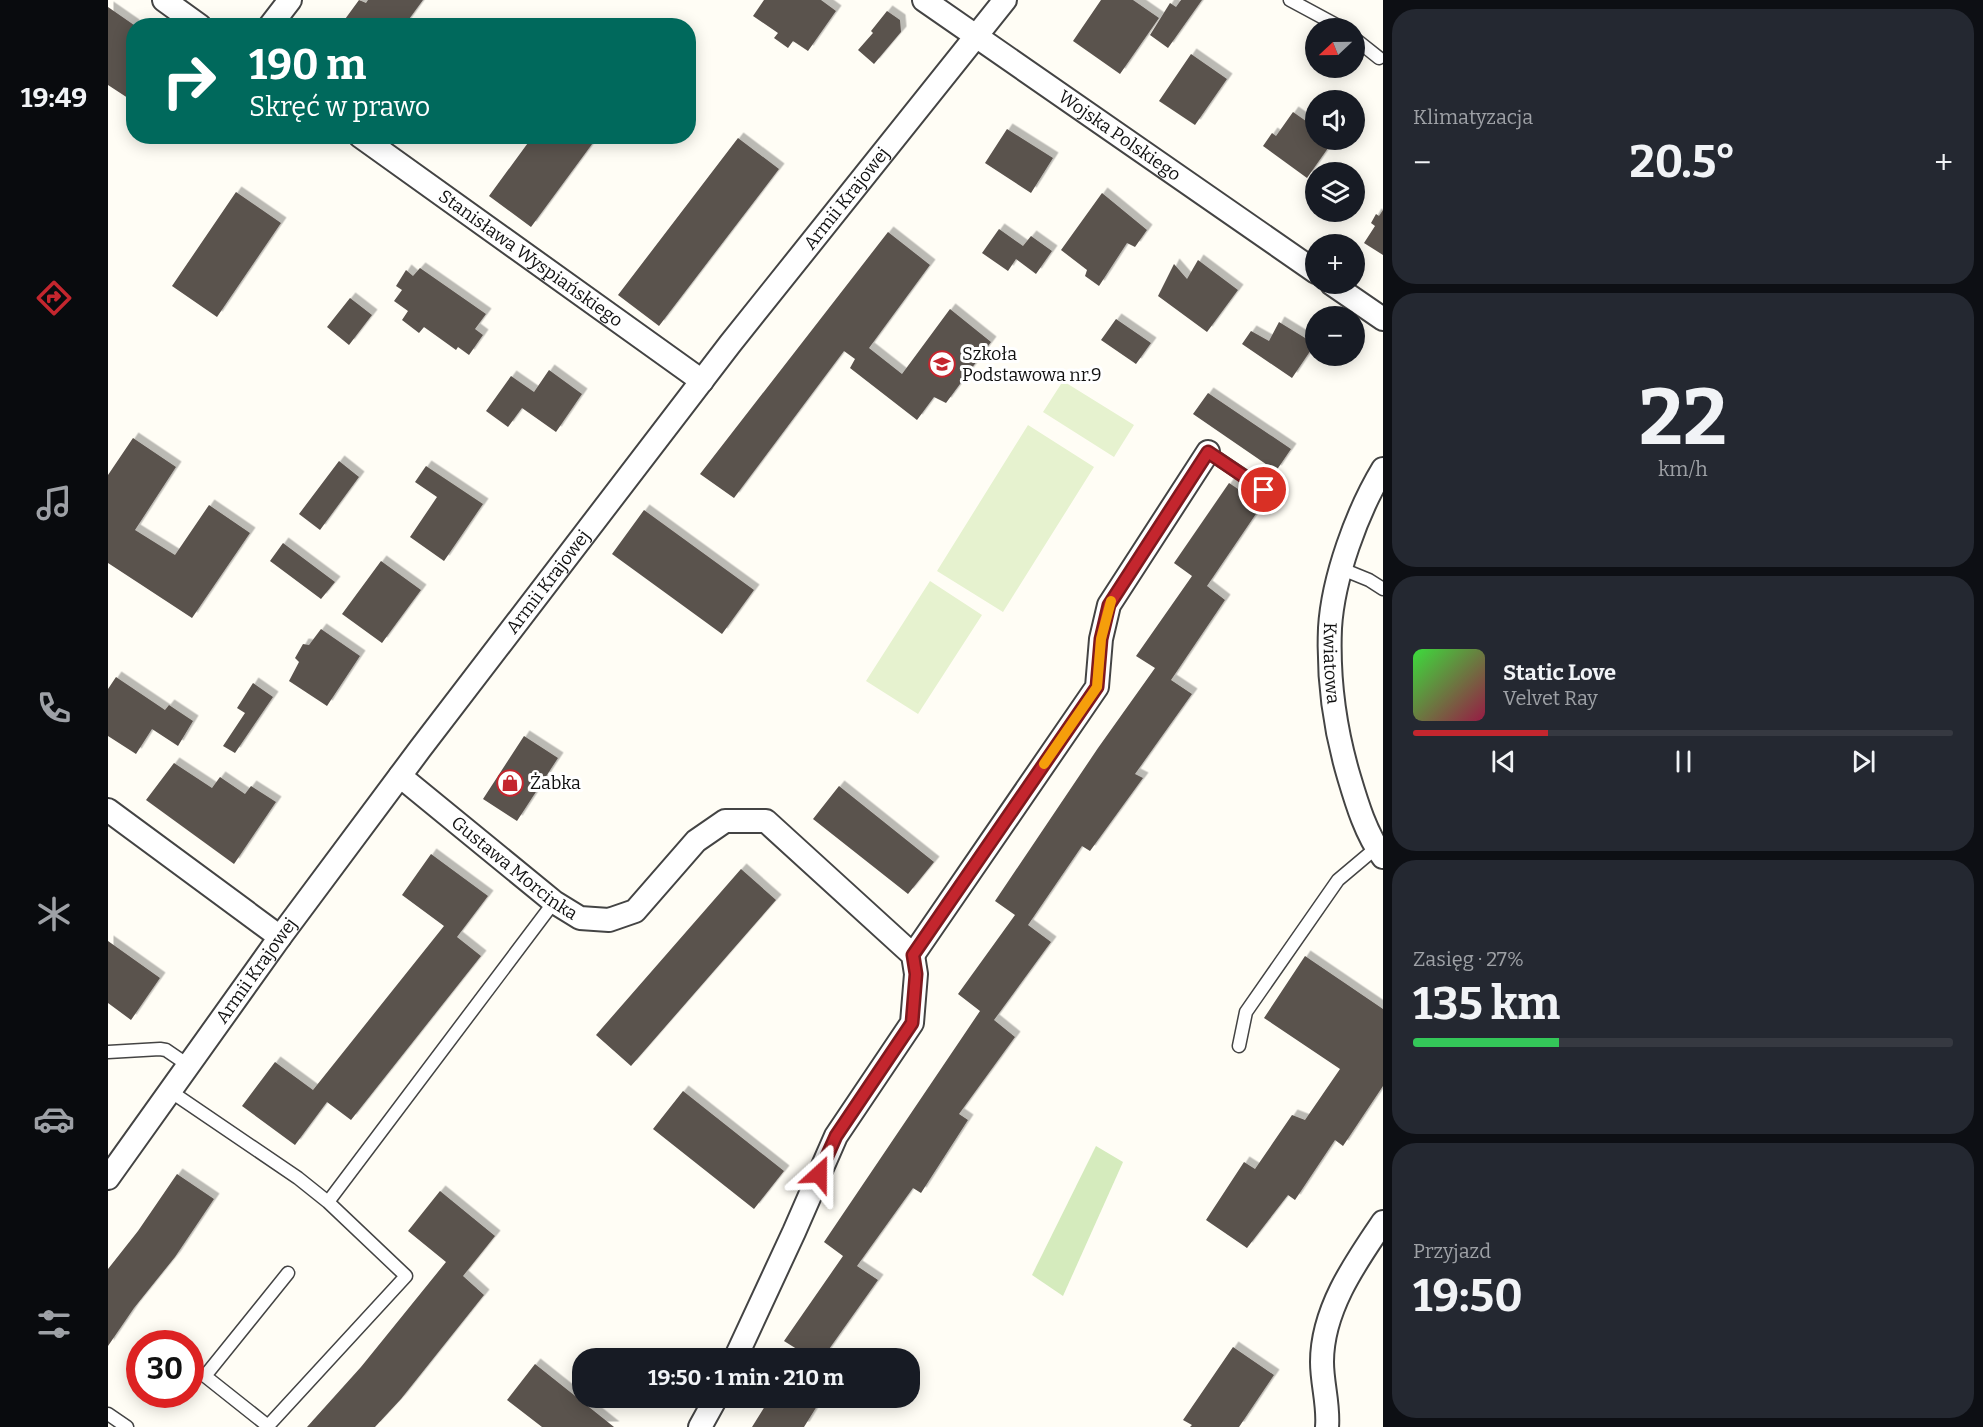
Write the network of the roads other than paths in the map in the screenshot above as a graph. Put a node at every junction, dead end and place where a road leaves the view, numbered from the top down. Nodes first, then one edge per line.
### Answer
1 (164, 0) edge
2 (290, 0) edge
3 (924, 0) edge
4 (1005, 0) edge
5 (1290, 0) edge
6 (189, 18) edge
7 (276, 18) edge
8 (1323, 18) edge
9 (977, 37) junction
10 (1365, 47) edge
11 (1379, 58) dead end
12 (371, 144) edge
13 (1305, 264) edge
14 (1347, 294) edge
15 (1383, 319) edge
16 (702, 381) junction
17 (1208, 452) joint
18 (1383, 469) edge
19 (1264, 490) dead end
20 (1342, 569) junction
21 (1383, 589) edge
22 (400, 776) junction
23 (108, 810) edge
24 (1380, 852) edge
25 (554, 902) junction
26 (280, 938) junction
27 (913, 955) junction
28 (1239, 1046) dead end
29 (108, 1052) edge
30 (188, 1065) junction
31 (170, 1091) junction
32 (108, 1178) edge
33 (328, 1202) junction
34 (1383, 1222) edge
35 (288, 1273) dead end
36 (740, 1348) edge
37 (710, 1408) edge
38 (108, 1414) edge
39 (268, 1426) edge
40 (127, 1427) edge
41 (700, 1427) edge
42 (1327, 1427) edge

1 - 6 street
2 - 7 street
3 - 9 street, Wojska Polskiego
4 - 9 street, Armii Krajowej
5 - 8 lane
9 - 13 street, Wojska Polskiego
9 - 16 street, Armii Krajowej
10 - 11 lane
12 - 16 street, Stanisława Wyspiańskiego
14 - 15 street
16 - 22 street, Armii Krajowej
17 - 19 lane
17 - 27 street
18 - 20 street, Kwiatowa
20 - 21 lane
20 - 24 street, Kwiatowa
22 - 25 street, Gustawa Morcinka
22 - 26 street, Armii Krajowej
23 - 26 street
24 - 28 lane
25 - 27 street, Gustawa Morcinka
25 - 33 lane
26 - 30 street, Armii Krajowej
27 - 36 street
29 - 30 lane
30 - 31 street, Armii Krajowej
31 - 32 street, Armii Krajowej
31 - 33 lane
33 - 39 lane
34 - 42 street
35 - 39 lane
37 - 41 street
38 - 40 lane

